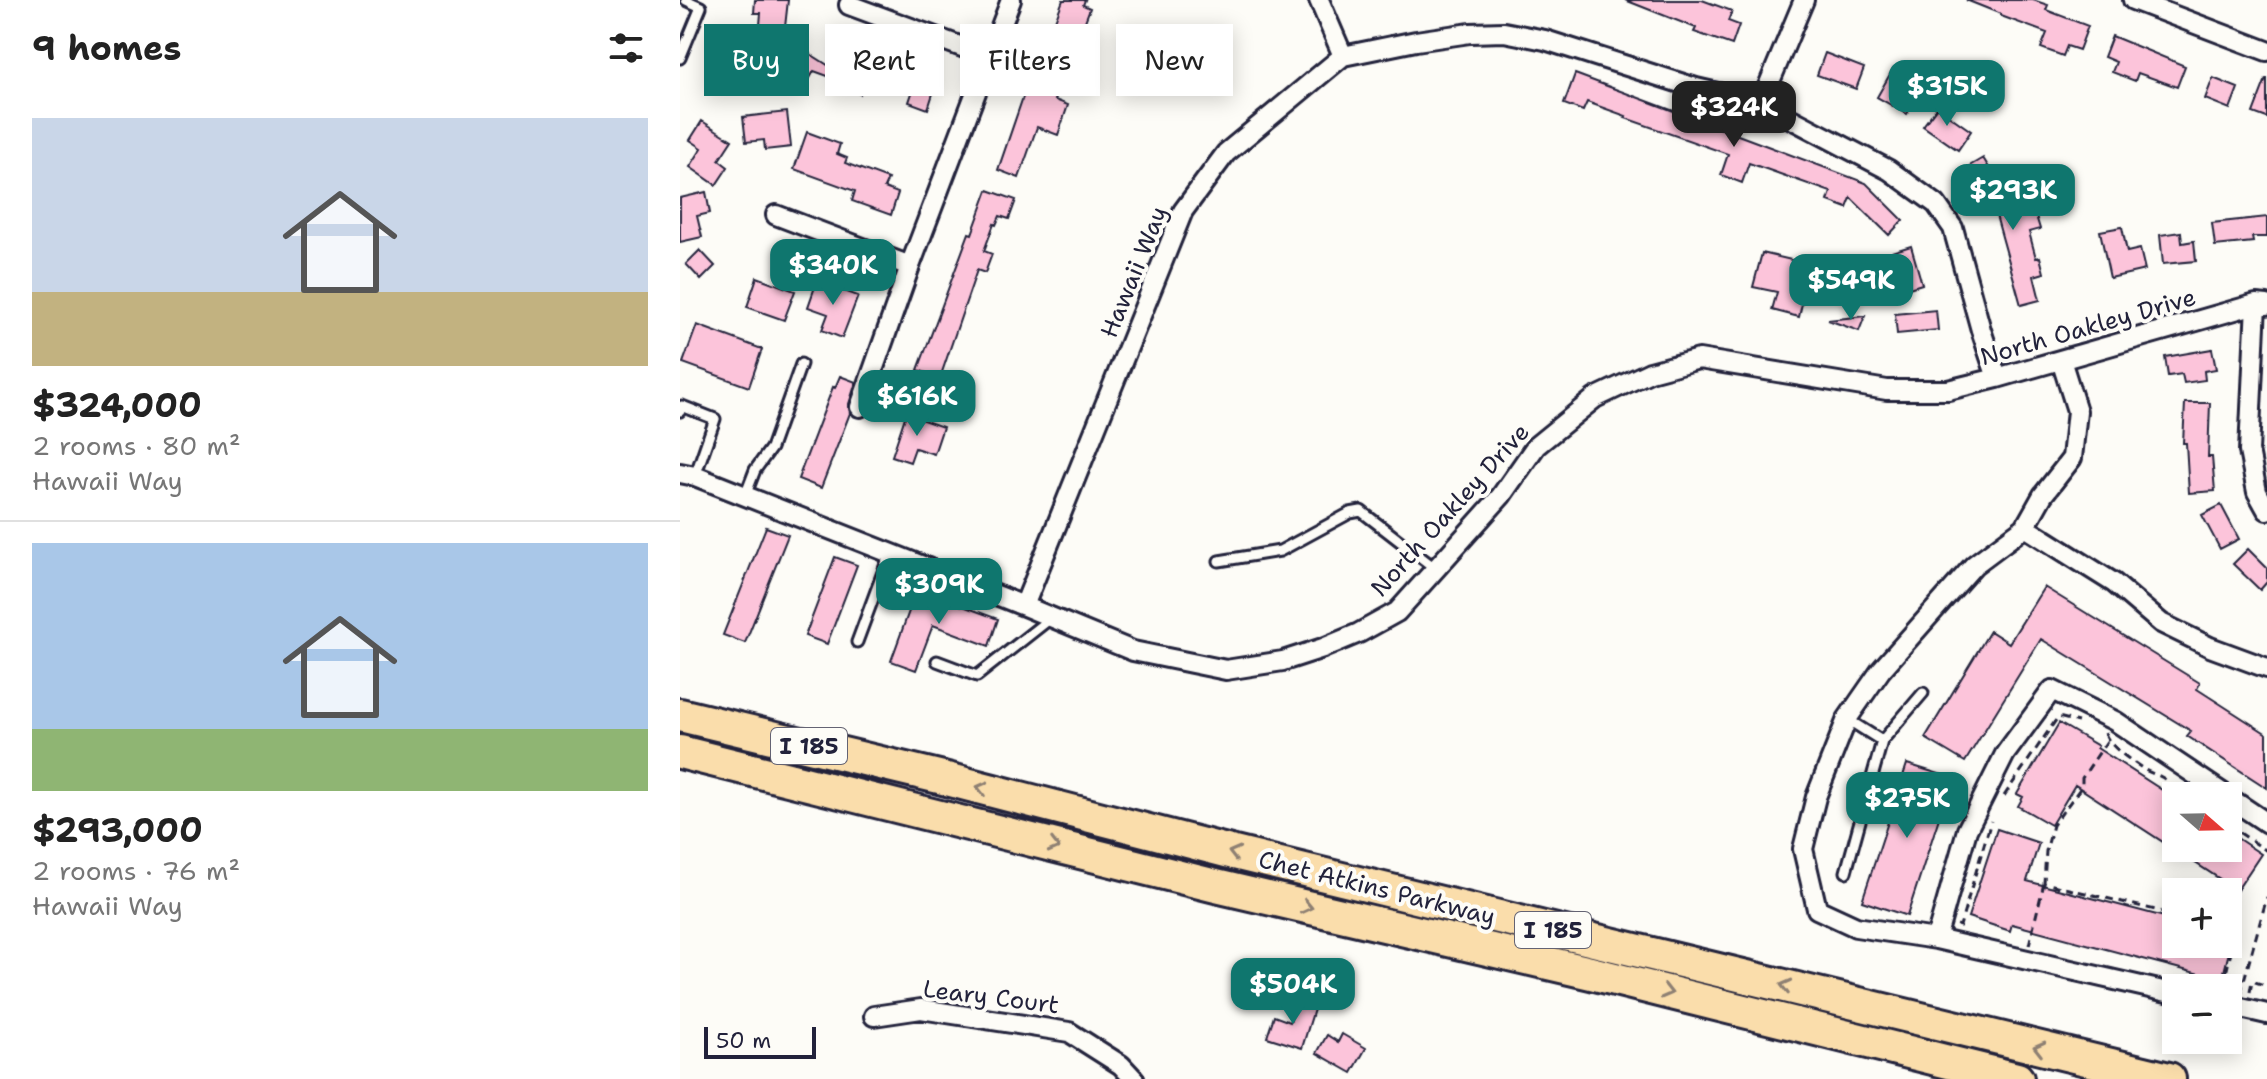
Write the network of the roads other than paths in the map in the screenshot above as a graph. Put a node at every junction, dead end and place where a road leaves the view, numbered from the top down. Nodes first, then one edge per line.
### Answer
1 (686, 0) edge
2 (1011, 0) edge
3 (1319, 0) edge
4 (1804, 0) edge
5 (2133, 0) edge
6 (849, 5) dead end
7 (1002, 24) edge
8 (682, 46) edge
9 (960, 46) edge
10 (2267, 51) edge
11 (1343, 56) junction
12 (680, 58) edge
13 (974, 96) edge
14 (1761, 103) junction
15 (776, 215) dead end
16 (910, 266) junction
17 (2261, 305) edge
18 (2061, 360) junction
19 (801, 364) dead end
20 (1997, 378) junction
21 (860, 407) dead end
22 (680, 411) edge
23 (687, 475) edge
24 (745, 496) junction
25 (2267, 510) edge
26 (2025, 527) junction
27 (890, 553) junction
28 (1219, 561) dead end
29 (1436, 569) junction
30 (1024, 606) junction
31 (1052, 617) junction
32 (857, 642) dead end
33 (937, 661) dead end
34 (2267, 668) edge
35 (1923, 693) dead end
36 (680, 696) edge
37 (680, 715) edge
38 (1847, 719) junction
39 (1882, 741) junction
40 (680, 752) edge
41 (680, 765) edge
42 (939, 777) junction
43 (2206, 782) edge
44 (881, 802) junction
45 (2242, 806) edge
46 (2267, 823) edge
47 (1846, 872) dead end
48 (1939, 930) junction
49 (2162, 991) edge
50 (2242, 1008) edge
51 (2267, 1014) edge
52 (874, 1016) dead end
53 (1134, 1079) edge
54 (2017, 1079) edge
55 (2169, 1079) edge

1 - 8 lane
2 - 7 street
3 - 11 street
4 - 14 street
5 - 10 street
6 - 9 street
8 - 12 lane
11 - 14 street, Hawaii Way
11 - 30 street, Hawaii Way
13 - 16 street
14 - 20 street, Hawaii Way
15 - 16 street
16 - 21 street
17 - 18 street, North Oakley Drive
17 - 25 street
18 - 20 street, North Oakley Drive
18 - 26 street
19 - 24 lane
20 - 29 street, North Oakley Drive
22 - 23 lane
23 - 24 street, North Oakley Drive
24 - 27 street, North Oakley Drive
26 - 34 street
26 - 38 street
27 - 30 street, North Oakley Drive
27 - 32 lane
28 - 29 lane
29 - 31 street, North Oakley Drive
30 - 31 street, North Oakley Drive
31 - 33 lane
35 - 39 lane
36 - 42 highway
37 - 42 highway, Chet Atkins Parkway / I 185
38 - 39 lane
38 - 48 street
39 - 47 lane
40 - 44 highway, Chet Atkins Parkway / I 185
41 - 44 highway
55 -> 42 highway, Chet Atkins Parkway / I 185
43 - 48 street
44 -> 54 highway, Chet Atkins Parkway / I 185
45 - 46 street
48 - 49 street
50 - 51 street
52 - 53 street, Leary Court

